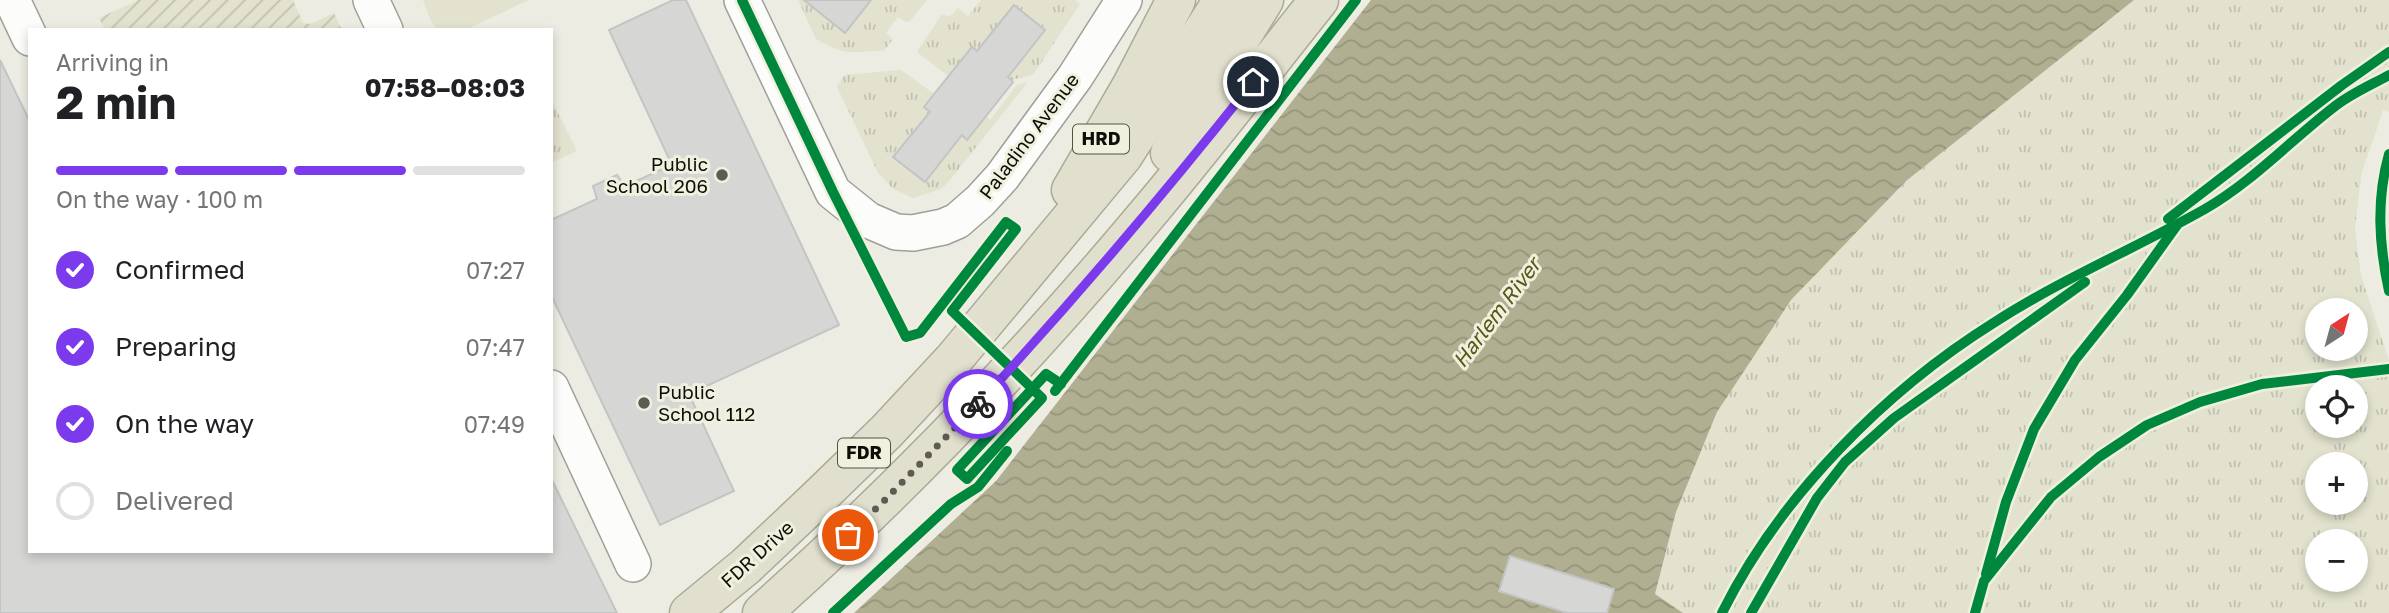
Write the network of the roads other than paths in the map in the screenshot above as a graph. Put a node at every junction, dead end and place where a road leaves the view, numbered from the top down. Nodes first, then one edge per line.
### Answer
1 (12, 0) edge
2 (371, 0) edge
3 (742, 0) edge
4 (1124, 0) edge
5 (1176, 0) edge
6 (1223, 0) edge
7 (1264, 0) edge
8 (1319, 0) edge
9 (383, 28) edge
10 (28, 34) edge
11 (1095, 274) junction
12 (1021, 276) junction
13 (553, 392) edge
14 (633, 564) dead end
15 (689, 613) edge
16 (762, 613) edge

1 - 10 street
2 - 9 street
3 - 4 street, Paladino Avenue
5 - 12 highway, HRD
6 - 12 highway
7 - 11 highway
8 - 11 highway, FDR
11 - 16 highway, FDR
12 - 15 highway, FDR Drive / FDR
13 - 14 street

